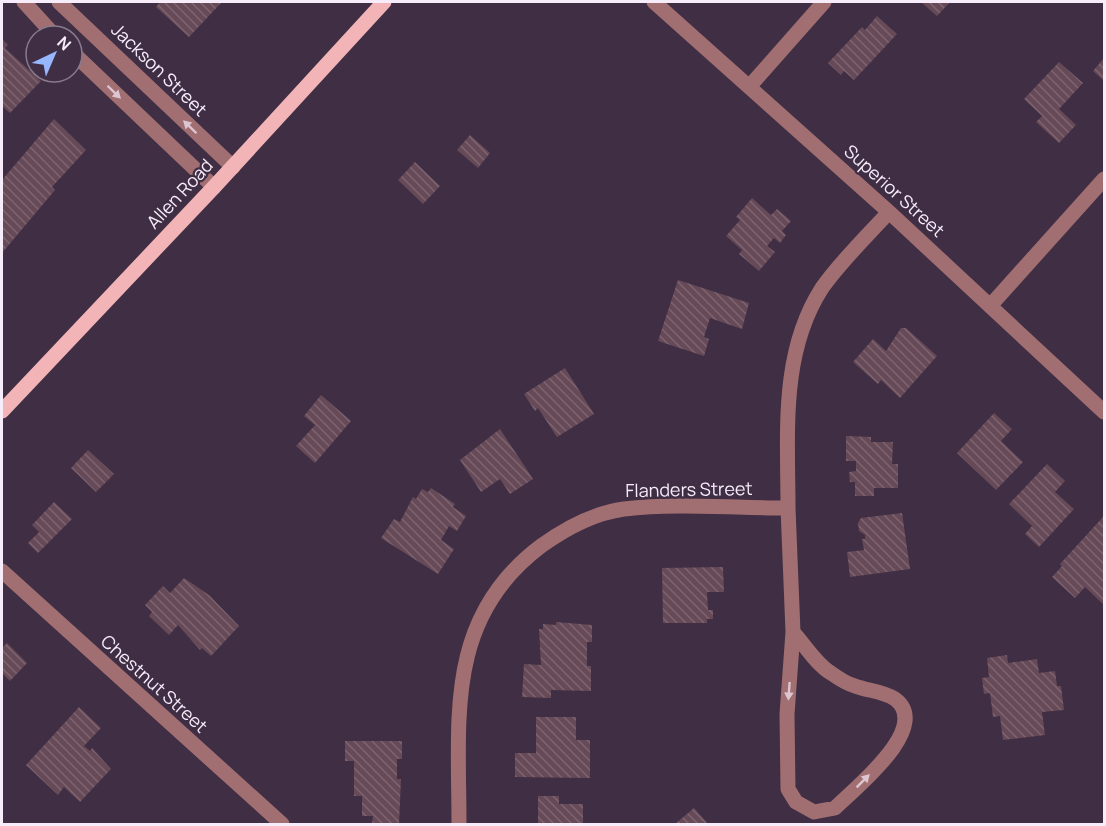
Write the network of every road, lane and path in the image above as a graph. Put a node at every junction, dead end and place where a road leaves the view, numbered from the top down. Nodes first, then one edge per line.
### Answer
1 (24, 2) edge
2 (59, 2) edge
3 (384, 2) edge
4 (654, 2) edge
5 (824, 2) edge
6 (44, 24) edge
7 (84, 63) edge
8 (749, 87) junction
9 (232, 167) junction
10 (1104, 180) edge
11 (214, 187) junction
12 (889, 212) junction
13 (990, 306) junction
14 (2, 411) edge
15 (1104, 412) edge
16 (788, 507) junction
17 (2, 571) edge
18 (793, 632) junction
19 (282, 825) edge
20 (459, 825) edge

1 - 6 street
9 -> 2 street, Jackson Street
3 - 9 main road, Allen Road
4 - 8 street, Superior Street
5 - 8 street
7 -> 11 street
8 - 12 street, Superior Street
9 - 11 main road, Allen Road
10 - 13 street
11 - 14 main road, Allen Road
12 - 13 street, Superior Street
12 - 16 street
13 - 15 street, Superior Street
16 - 18 street
16 - 20 street, Flanders Street
17 - 19 street, Chestnut Street
18 -> 18 street

